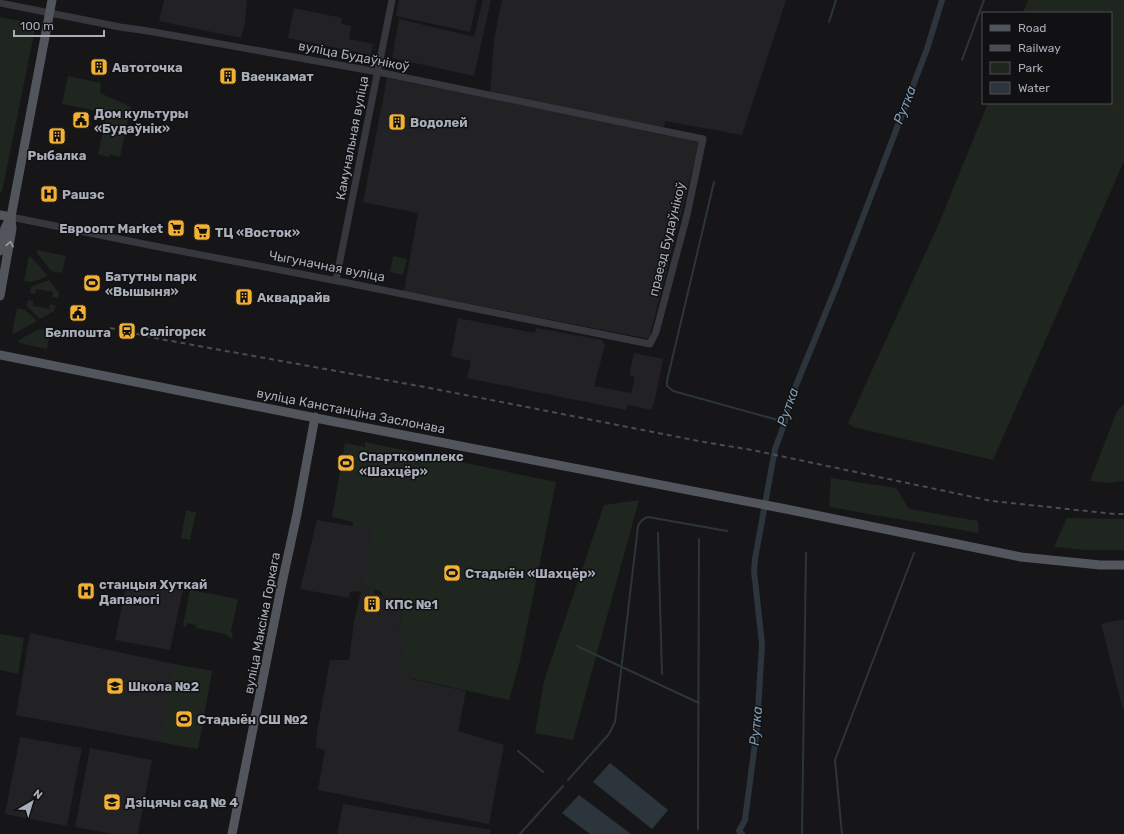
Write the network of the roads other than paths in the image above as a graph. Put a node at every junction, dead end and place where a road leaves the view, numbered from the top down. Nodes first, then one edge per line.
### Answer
1 (52, 0) edge
2 (392, 0) edge
3 (0, 3) edge
4 (50, 13) junction
5 (378, 72) junction
6 (703, 139) joint
7 (0, 215) edge
8 (11, 217) junction
9 (0, 252) edge
10 (336, 280) junction
11 (0, 296) edge
12 (650, 344) joint
13 (0, 355) edge
14 (315, 417) junction
15 (1124, 566) edge
16 (232, 834) edge

1 - 4 main road
2 - 5 street, Камунальная вуліца
3 - 4 street, вуліца Будаўнікоў
4 - 5 street, вуліца Будаўнікоў
4 - 8 main road
5 - 6 street, вуліца Будаўнікоў
5 - 10 street, Камунальная вуліца
6 - 12 street, праезд Будаўнікоў
7 - 8 main road, Чыгуначная вуліца
8 - 9 main road
8 - 10 street, Чыгуначная вуліца
11 -> 8 main road
10 - 12 street, Чыгуначная вуліца
13 - 14 main road, вуліца Канстанціна Заслонава
14 - 15 main road, вуліца Канстанціна Заслонава
14 - 16 main road, вуліца Максіма Горкага

